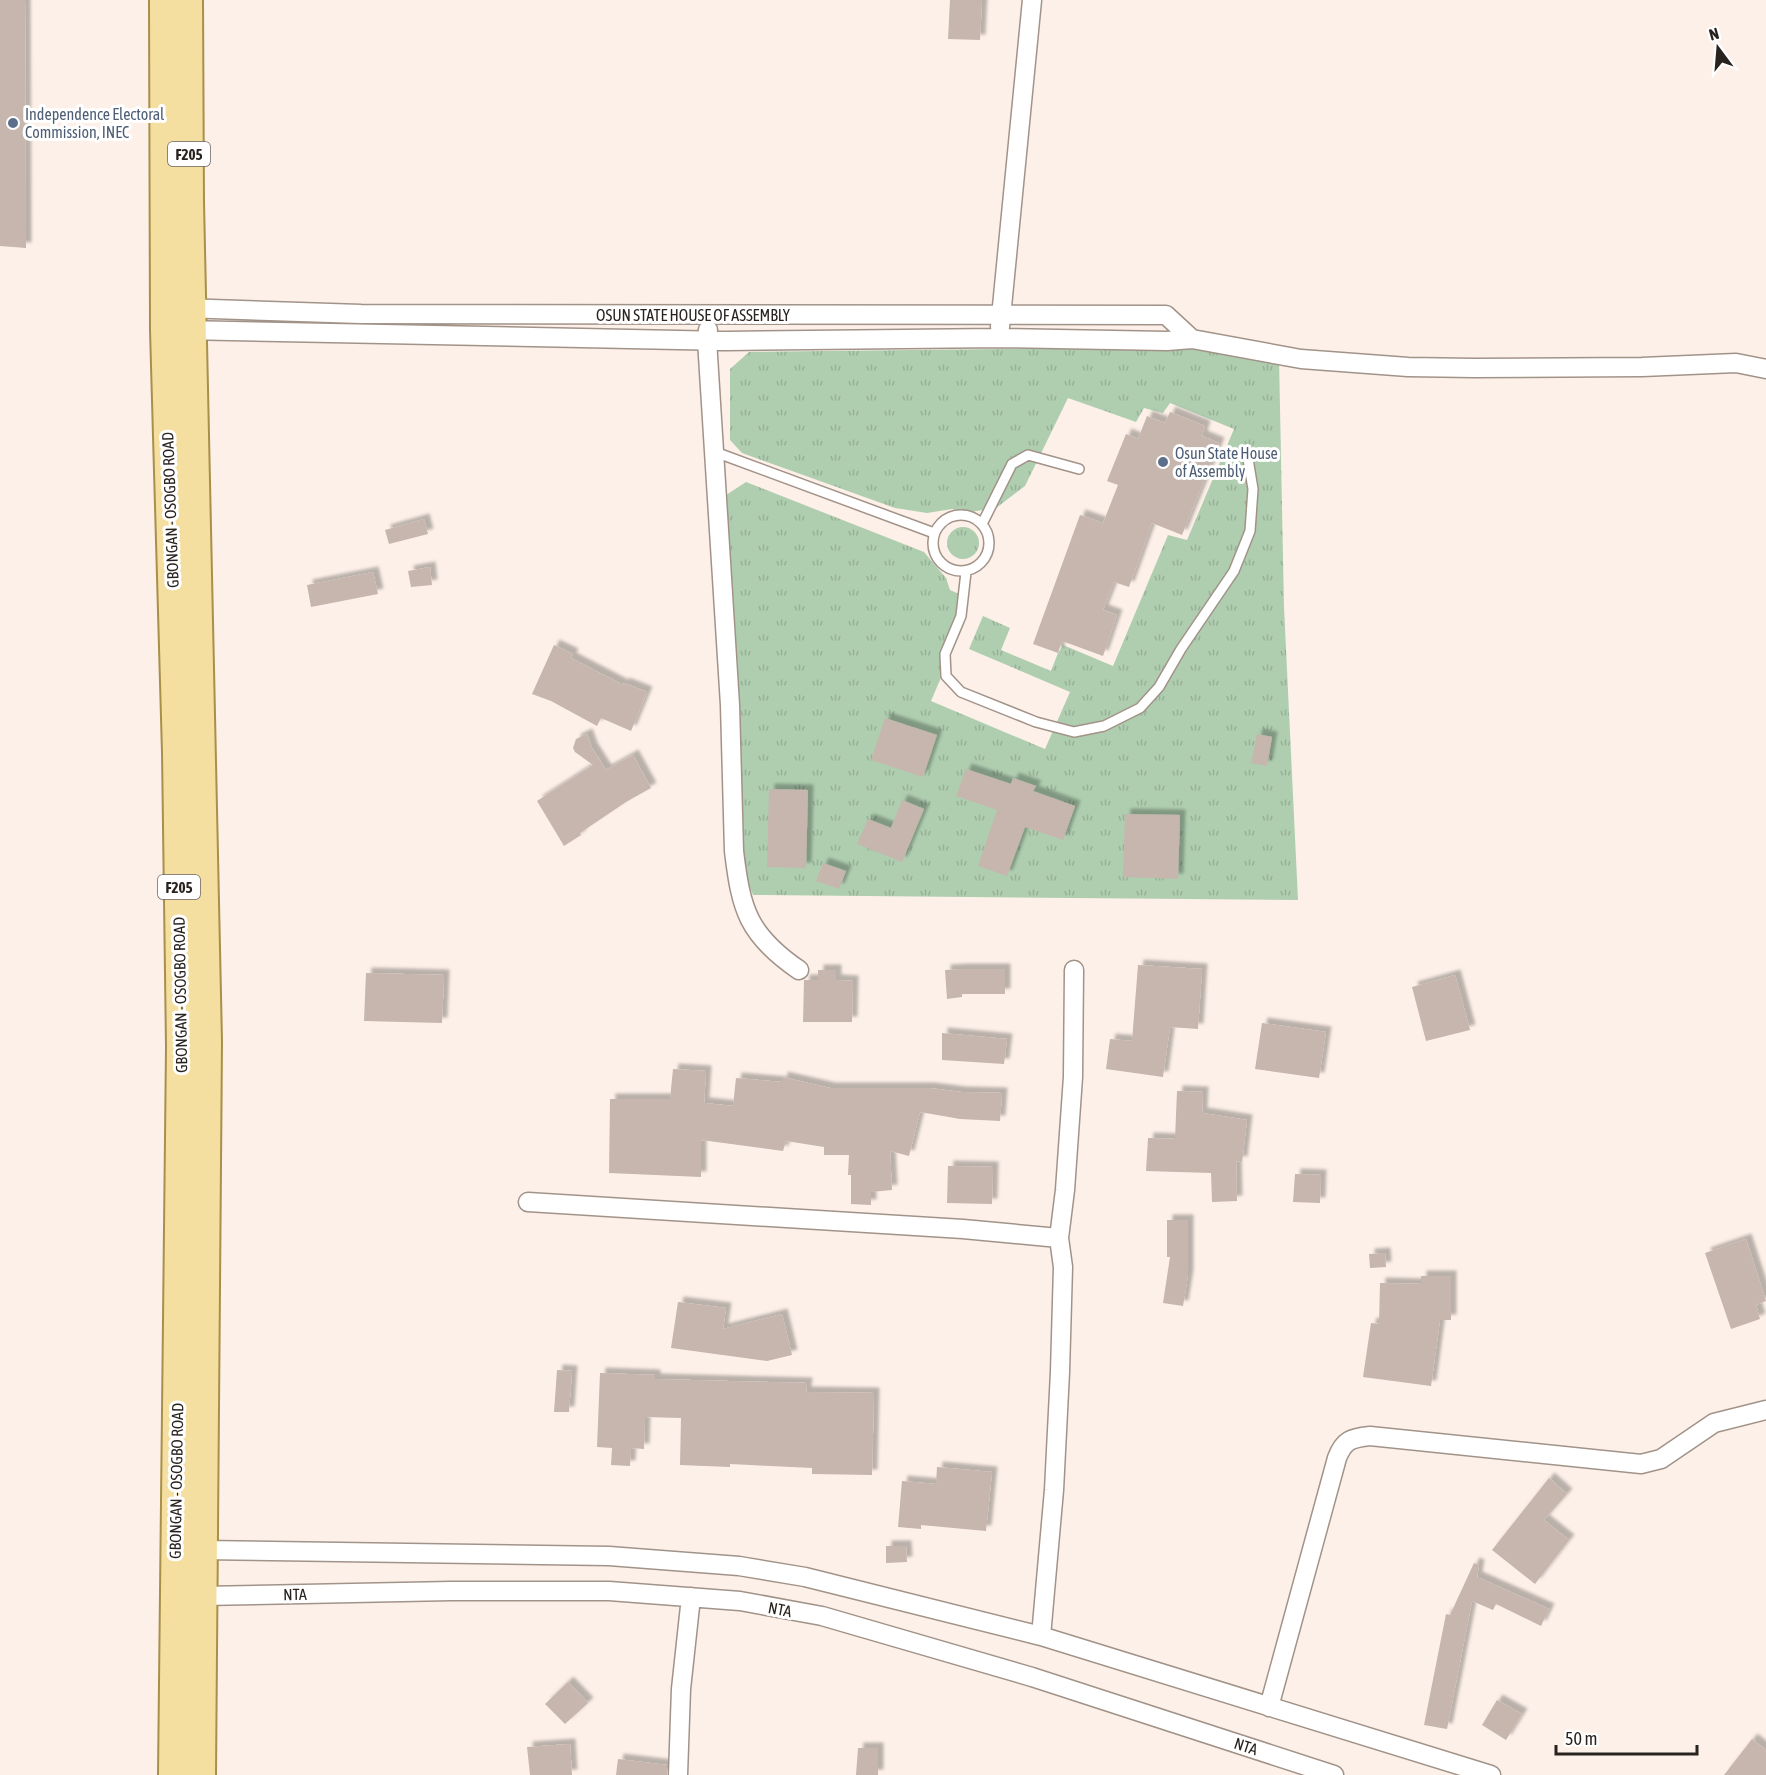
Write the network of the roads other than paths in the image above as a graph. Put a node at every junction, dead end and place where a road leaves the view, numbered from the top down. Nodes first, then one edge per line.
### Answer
1 (164, 0) edge
2 (188, 0) edge
3 (1032, 0) edge
4 (709, 315) junction
5 (1001, 316) junction
6 (179, 319) junction
7 (998, 338) junction
8 (1192, 339) junction
9 (707, 340) junction
10 (1766, 369) edge
11 (714, 452) junction
12 (1248, 459) dead end
13 (1079, 469) dead end
14 (982, 524) junction
15 (934, 533) junction
16 (966, 572) junction
17 (799, 970) dead end
18 (1074, 970) dead end
19 (528, 1202) dead end
20 (1059, 1238) junction
21 (1766, 1410) edge
22 (202, 1550) junction
23 (202, 1596) junction
24 (692, 1597) junction
25 (1041, 1636) junction
26 (1269, 1707) junction
27 (173, 1775) edge
28 (201, 1775) edge
29 (678, 1775) edge
30 (1334, 1775) edge
31 (1491, 1775) edge

1 - 6 main road, GBONGAN - OSOGBO ROAD / F205
2 - 6 main road, GBONGAN - OSOGBO ROAD / F205
3 - 5 street
4 - 5 street, OSUN STATE HOUSE OF ASSEMBLY
4 - 6 street, OSUN STATE HOUSE OF ASSEMBLY
4 - 9 street
5 - 7 street
5 - 8 street, OSUN STATE HOUSE OF ASSEMBLY
6 - 9 street, OSUN STATE HOUSE OF ASSEMBLY
6 - 22 main road, GBONGAN - OSOGBO ROAD / F205
6 - 27 main road, GBONGAN - OSOGBO ROAD / F205
7 - 8 street, OSUN STATE HOUSE OF ASSEMBLY
7 - 9 street, OSUN STATE HOUSE OF ASSEMBLY
8 - 10 street
9 - 11 street
11 - 15 lane
11 - 17 street
12 - 16 lane
13 - 14 lane
14 - 15 lane
14 - 16 lane
15 - 16 lane
18 - 20 street
19 - 20 street
20 - 25 street
21 - 26 street
22 - 23 main road, GBONGAN - OSOGBO ROAD / F205
22 - 25 street
23 - 24 street, NTA
23 - 28 main road, GBONGAN - OSOGBO ROAD / F205
24 - 29 street
24 - 30 street, NTA
25 - 26 street
26 - 31 street

